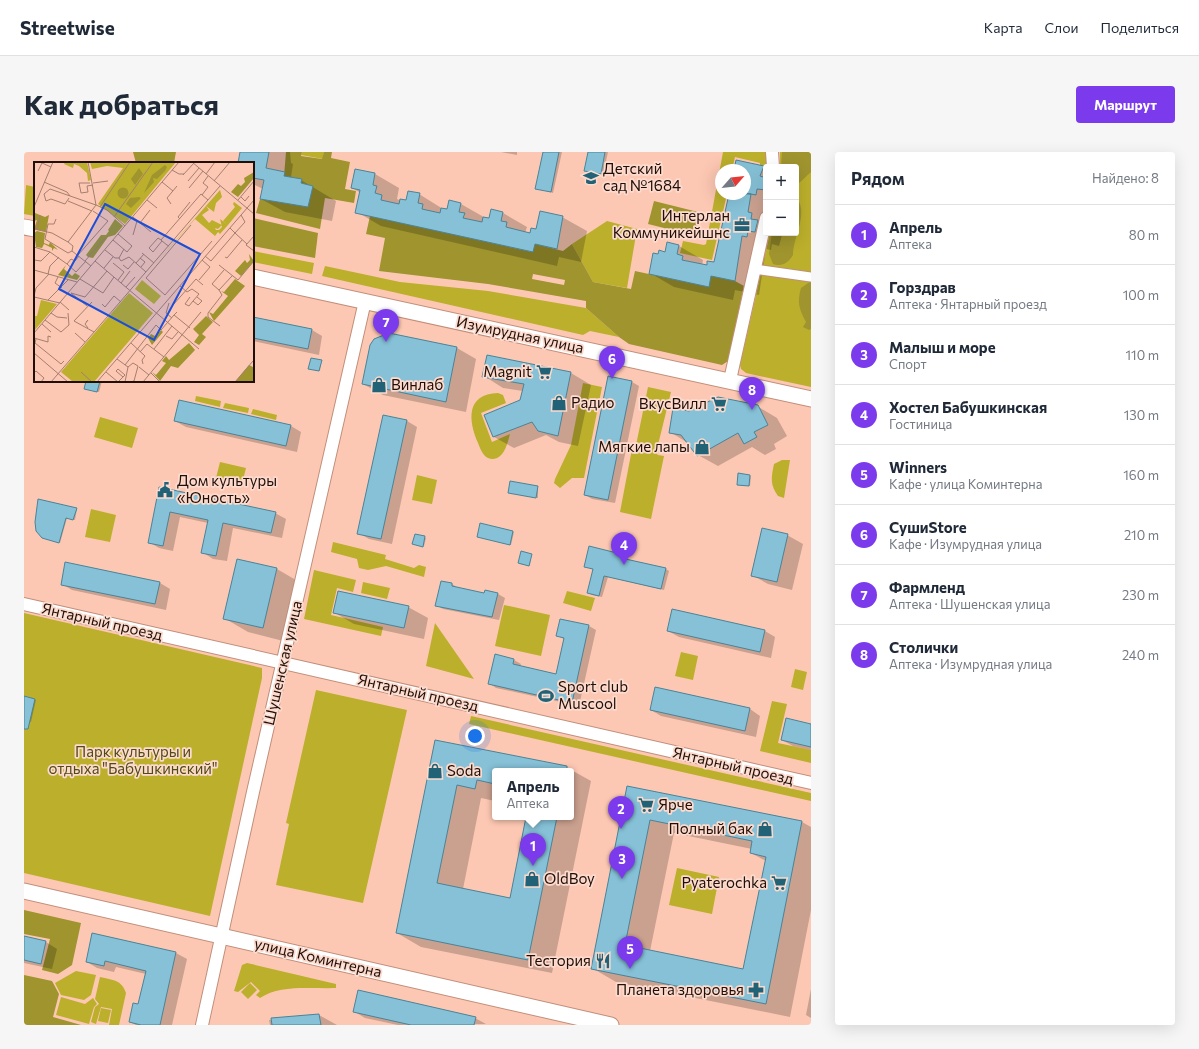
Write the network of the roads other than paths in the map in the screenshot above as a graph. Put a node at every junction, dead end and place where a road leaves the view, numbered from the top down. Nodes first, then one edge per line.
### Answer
1 (772, 152) edge
2 (773, 164) edge
3 (24, 226) edge
4 (34, 229) edge
5 (763, 231) edge
6 (754, 269) junction
7 (254, 277) edge
8 (811, 277) edge
9 (365, 301) junction
10 (730, 380) junction
11 (811, 399) edge
12 (24, 604) edge
13 (283, 663) junction
14 (811, 783) edge
15 (24, 891) edge
16 (221, 935) junction
17 (202, 1025) edge
18 (611, 1025) edge

1 - 2 street
3 - 4 street
5 - 6 street
6 - 8 street
6 - 10 street
7 - 9 street, Изумрудная улица
9 - 10 street, Изумрудная улица
9 - 13 street, Шушенская улица
10 - 11 street, Изумрудная улица
12 - 13 street, Янтарный проезд
13 - 14 street, Янтарный проезд
13 - 16 street, Шушенская улица
15 - 16 street, улица Коминтерна
16 - 17 street, Шушенская улица
16 - 18 street, улица Коминтерна

